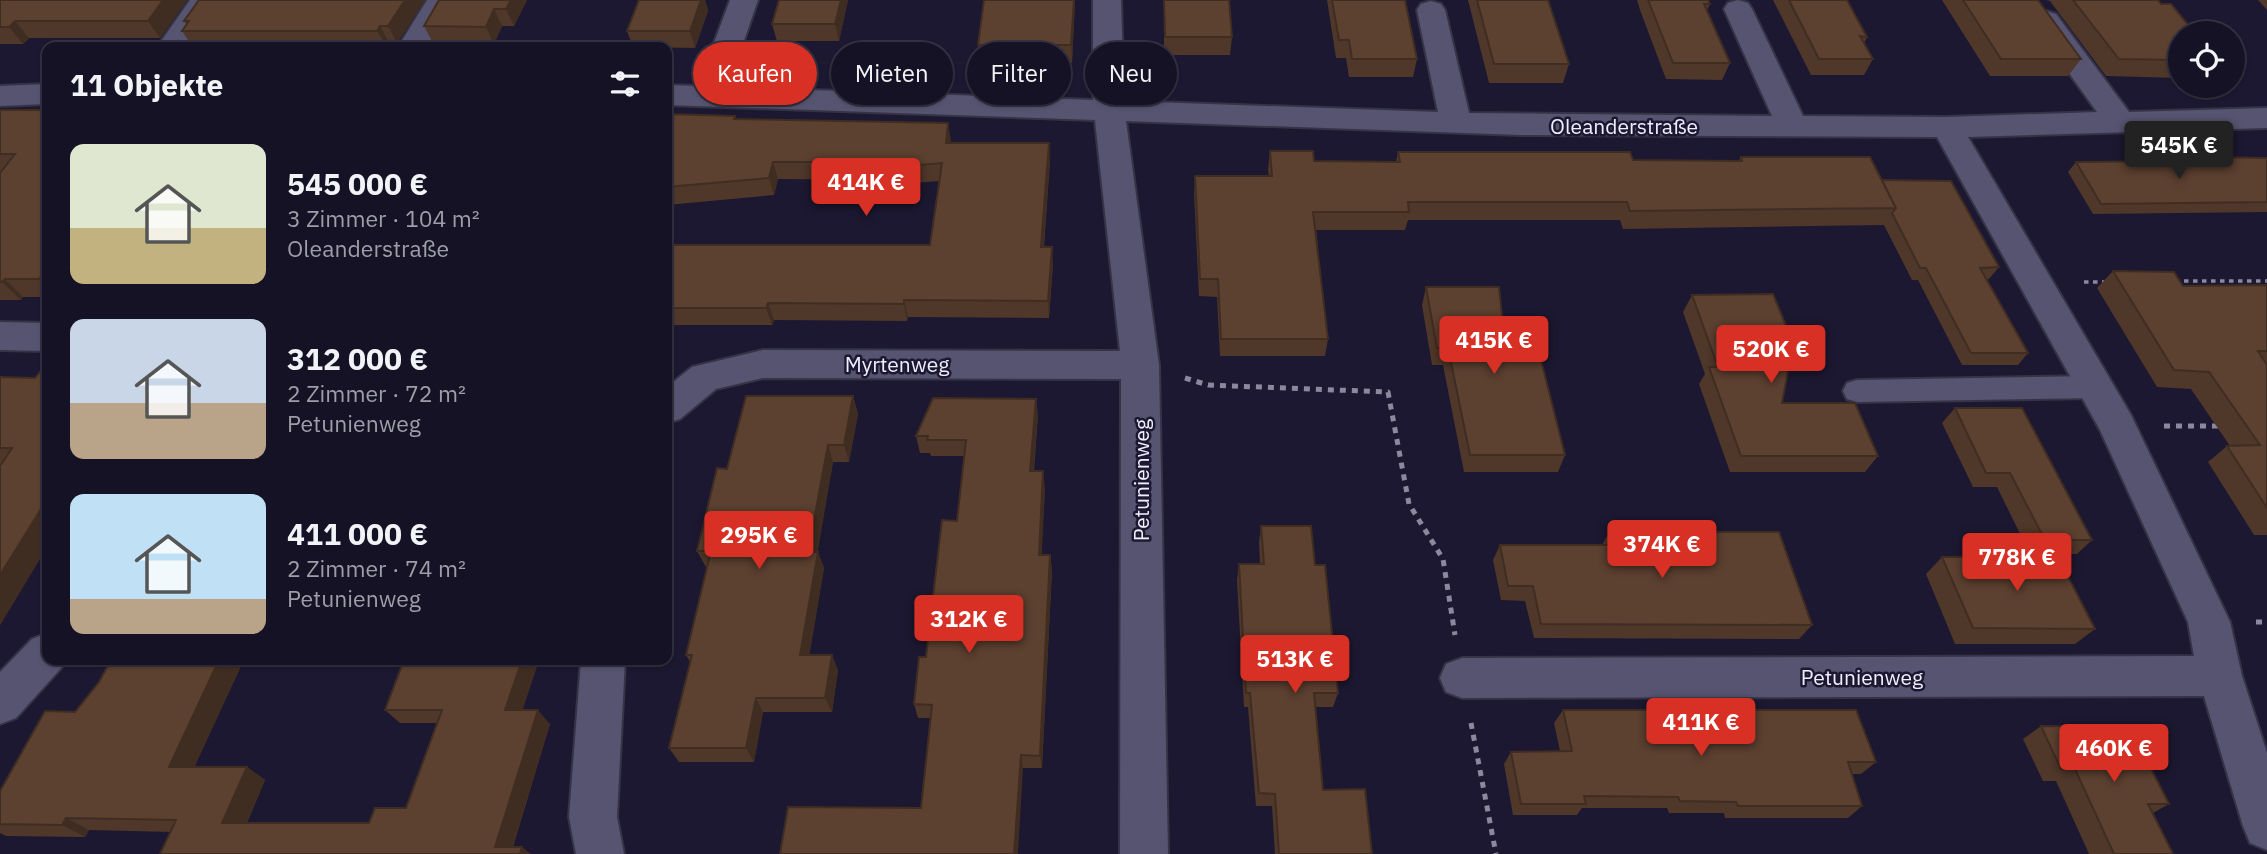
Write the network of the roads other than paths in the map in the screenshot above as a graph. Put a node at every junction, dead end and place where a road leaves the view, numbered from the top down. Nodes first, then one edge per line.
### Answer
1 (205, 0) edge
2 (441, 0) edge
3 (744, 0) edge
4 (1107, 0) edge
5 (1738, 9) dead end
6 (2038, 9) edge
7 (1431, 10) dead end
8 (176, 42) edge
9 (416, 42) edge
10 (729, 42) edge
11 (42, 94) edge
12 (672, 94) edge
13 (693, 95) edge
14 (0, 96) edge
15 (817, 99) edge
16 (1109, 109) junction
17 (2267, 118) edge
18 (2119, 121) junction
19 (1456, 123) junction
20 (1793, 126) junction
21 (1947, 127) junction
22 (0, 336) edge
23 (42, 337) edge
24 (1140, 365) junction
25 (2095, 387) junction
26 (1857, 391) dead end
27 (672, 404) edge
28 (42, 658) edge
29 (603, 665) edge
30 (2220, 676) junction
31 (1462, 678) road end
32 (0, 703) edge
33 (2267, 825) edge
34 (600, 854) edge
35 (1144, 854) edge

1 - 8 street
2 - 9 street
3 - 10 street
4 - 16 street
5 - 20 street
6 - 18 street
7 - 19 street
11 - 14 street
12 - 13 street, Oleanderstraße
15 - 16 street, Oleanderstraße
16 - 19 street, Oleanderstraße
16 - 24 street, Petunienweg
17 - 18 street, Oleanderstraße
18 - 21 street, Oleanderstraße
19 - 20 street, Oleanderstraße
20 - 21 street, Oleanderstraße
21 - 25 street
22 - 23 street
24 - 27 street, Myrtenweg
24 - 35 street, Petunienweg
25 - 26 lane
25 - 30 street
28 - 32 street
29 - 34 street
30 - 31 street, Petunienweg
30 - 33 street

